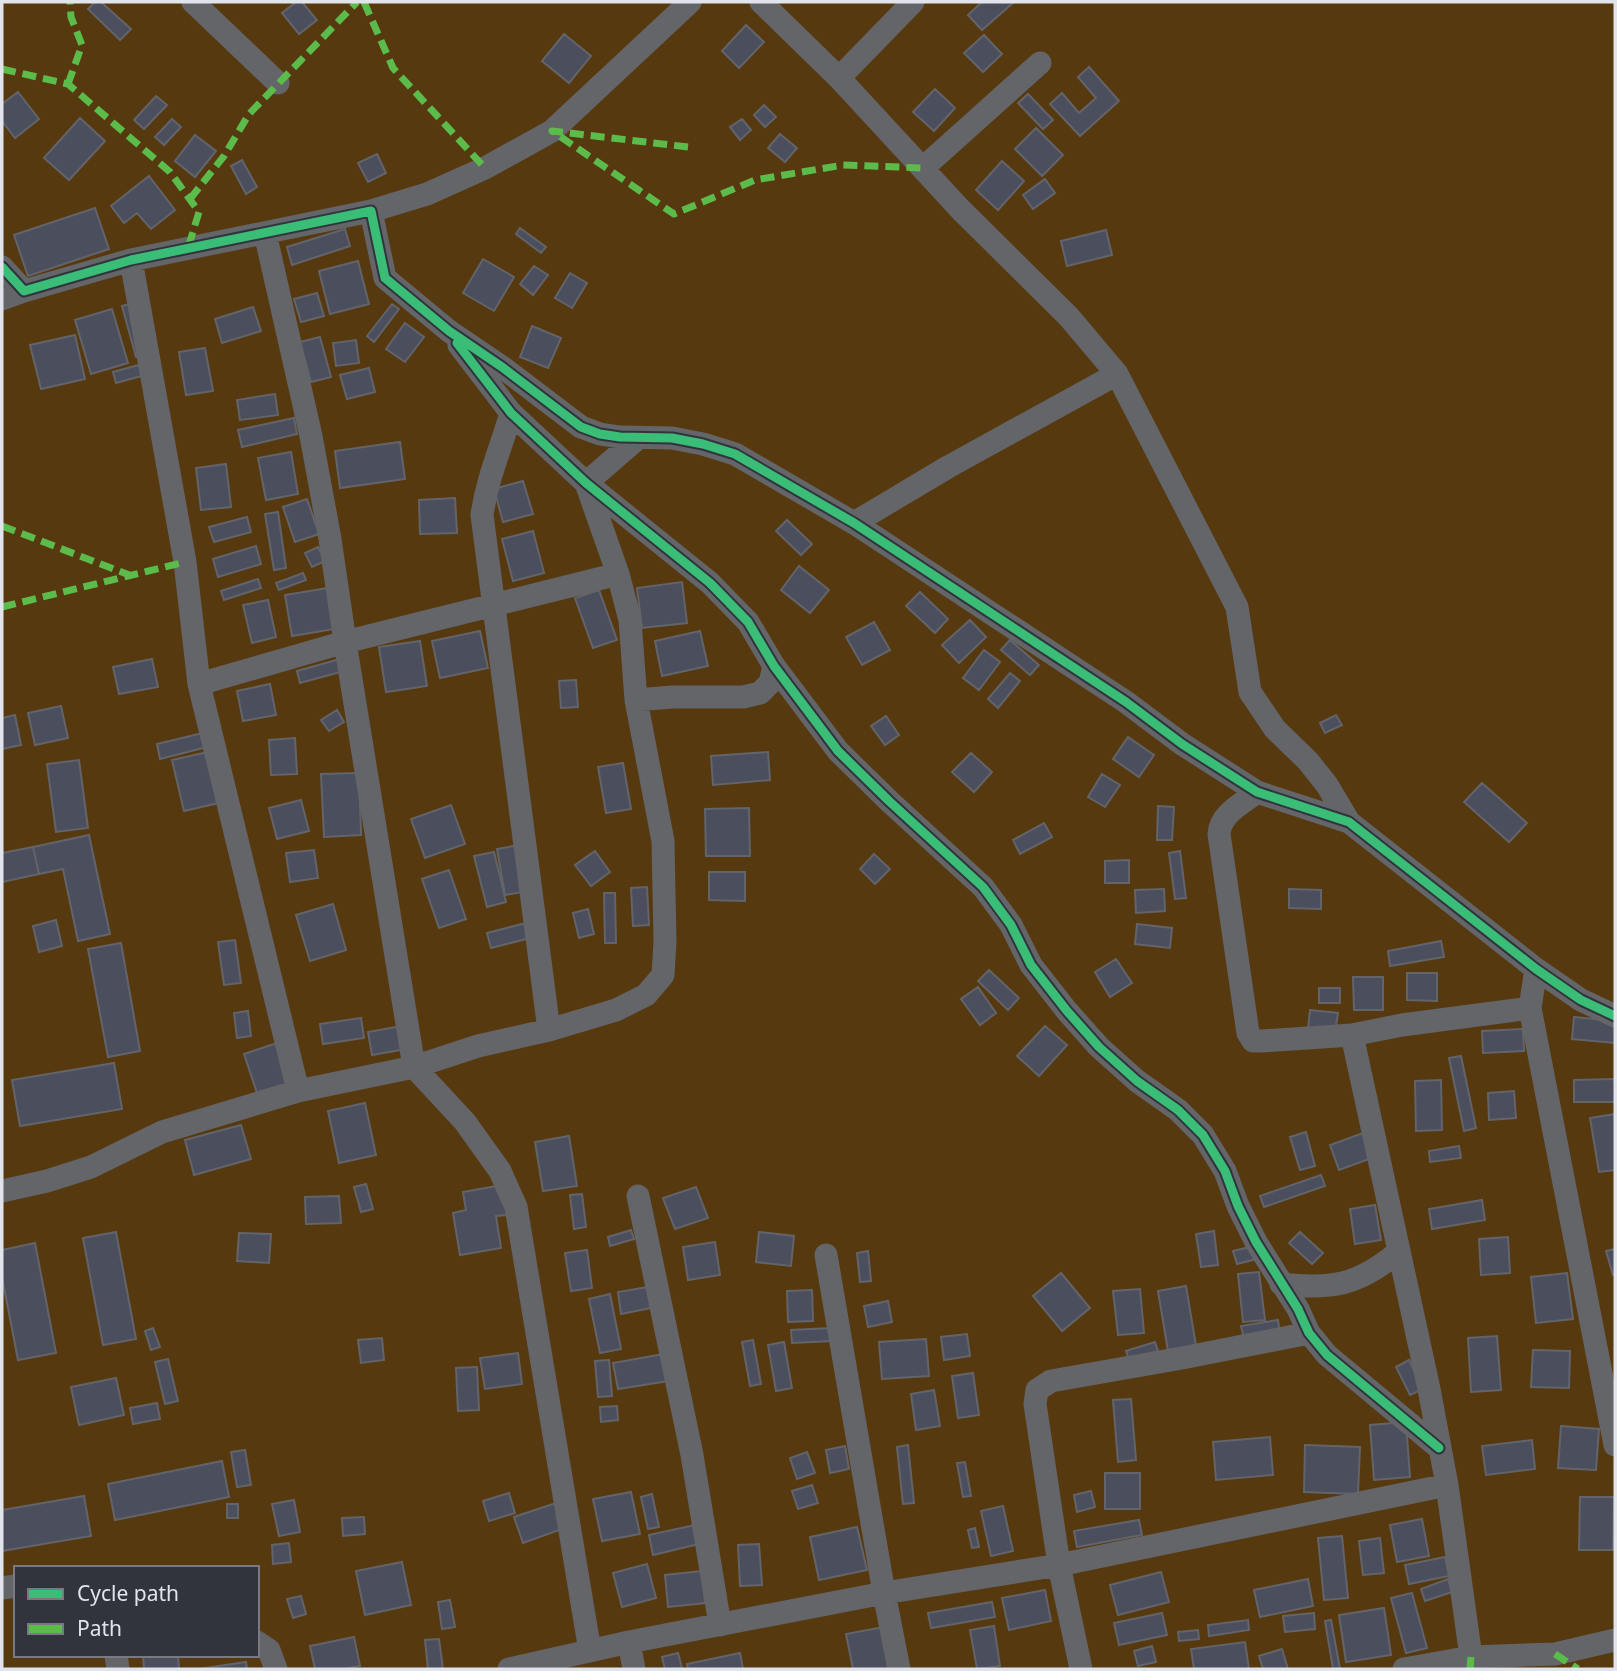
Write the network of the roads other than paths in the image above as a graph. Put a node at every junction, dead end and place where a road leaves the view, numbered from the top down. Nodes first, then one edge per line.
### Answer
1 (193, 2) edge
2 (690, 2) edge
3 (761, 2) edge
4 (913, 2) edge
5 (1040, 62) dead end
6 (838, 78) junction
7 (278, 83) dead end
8 (923, 168) junction
9 (371, 211) junction
10 (265, 233) junction
11 (131, 260) junction
12 (2, 267) edge
13 (24, 292) junction
14 (2, 299) edge
15 (449, 331) junction
16 (1117, 374) junction
17 (511, 413) junction
18 (638, 438) junction
19 (586, 483) junction
20 (854, 523) junction
21 (618, 574) junction
22 (493, 606) junction
23 (345, 642) junction
24 (774, 666) junction
25 (199, 684) junction
26 (636, 700) junction
27 (1257, 792) junction
28 (1349, 822) junction
29 (1536, 969) junction
30 (1615, 996) edge
31 (1581, 1000) junction
32 (1530, 1008) junction
33 (1615, 1016) edge
34 (549, 1030) junction
35 (1352, 1035) junction
36 (414, 1066) junction
37 (298, 1091) junction
38 (2, 1192) edge
39 (638, 1196) dead end
40 (1398, 1252) junction
41 (826, 1255) dead end
42 (1281, 1284) junction
43 (1309, 1333) junction
44 (1615, 1446) edge
45 (1439, 1448) junction
46 (1447, 1485) junction
47 (1059, 1565) junction
48 (884, 1594) junction
49 (720, 1625) junction
50 (1615, 1640) edge
51 (629, 1642) junction
52 (259, 1643) edge
53 (590, 1651) junction
54 (1471, 1657) junction
55 (276, 1669) edge
56 (509, 1669) edge
57 (634, 1669) edge
58 (899, 1669) edge
59 (1081, 1669) edge
60 (1404, 1669) edge

1 - 7 street
2 - 9 street
3 - 6 street
4 - 6 street
5 - 8 street
6 - 8 street
8 - 16 street
9 - 10 street
9 - 15 street
10 - 11 street
10 - 23 street
11 - 13 street
11 - 25 street
12 - 13 street
13 - 14 street
15 - 17 street
15 - 18 street
16 - 20 street
16 - 28 street
17 - 19 street
17 - 22 street
18 - 19 street
18 - 20 street
19 - 21 street
19 - 24 street
20 - 27 street
21 - 22 street
21 - 26 street
22 - 23 street
22 - 34 street
23 - 25 street
23 - 36 street
24 - 26 street
24 - 42 street
25 - 37 street
26 - 34 street
27 - 28 street
27 - 35 street
28 - 29 street
29 - 31 street
29 - 32 street
30 - 31 street
31 - 33 street
32 - 35 street
32 - 44 street
34 - 36 street
35 - 40 street
36 - 37 street
36 - 53 street
37 - 38 street
39 - 49 street
40 - 42 street
40 - 45 street
41 - 48 street
42 - 43 street
43 - 45 street
43 - 47 street
45 - 46 street
46 - 47 street
46 - 54 street
47 - 48 street
47 - 59 street
48 - 49 street
48 - 58 street
49 - 51 street
50 - 54 street
51 - 53 street
51 - 57 street
52 - 55 street
53 - 56 street
54 - 60 street

